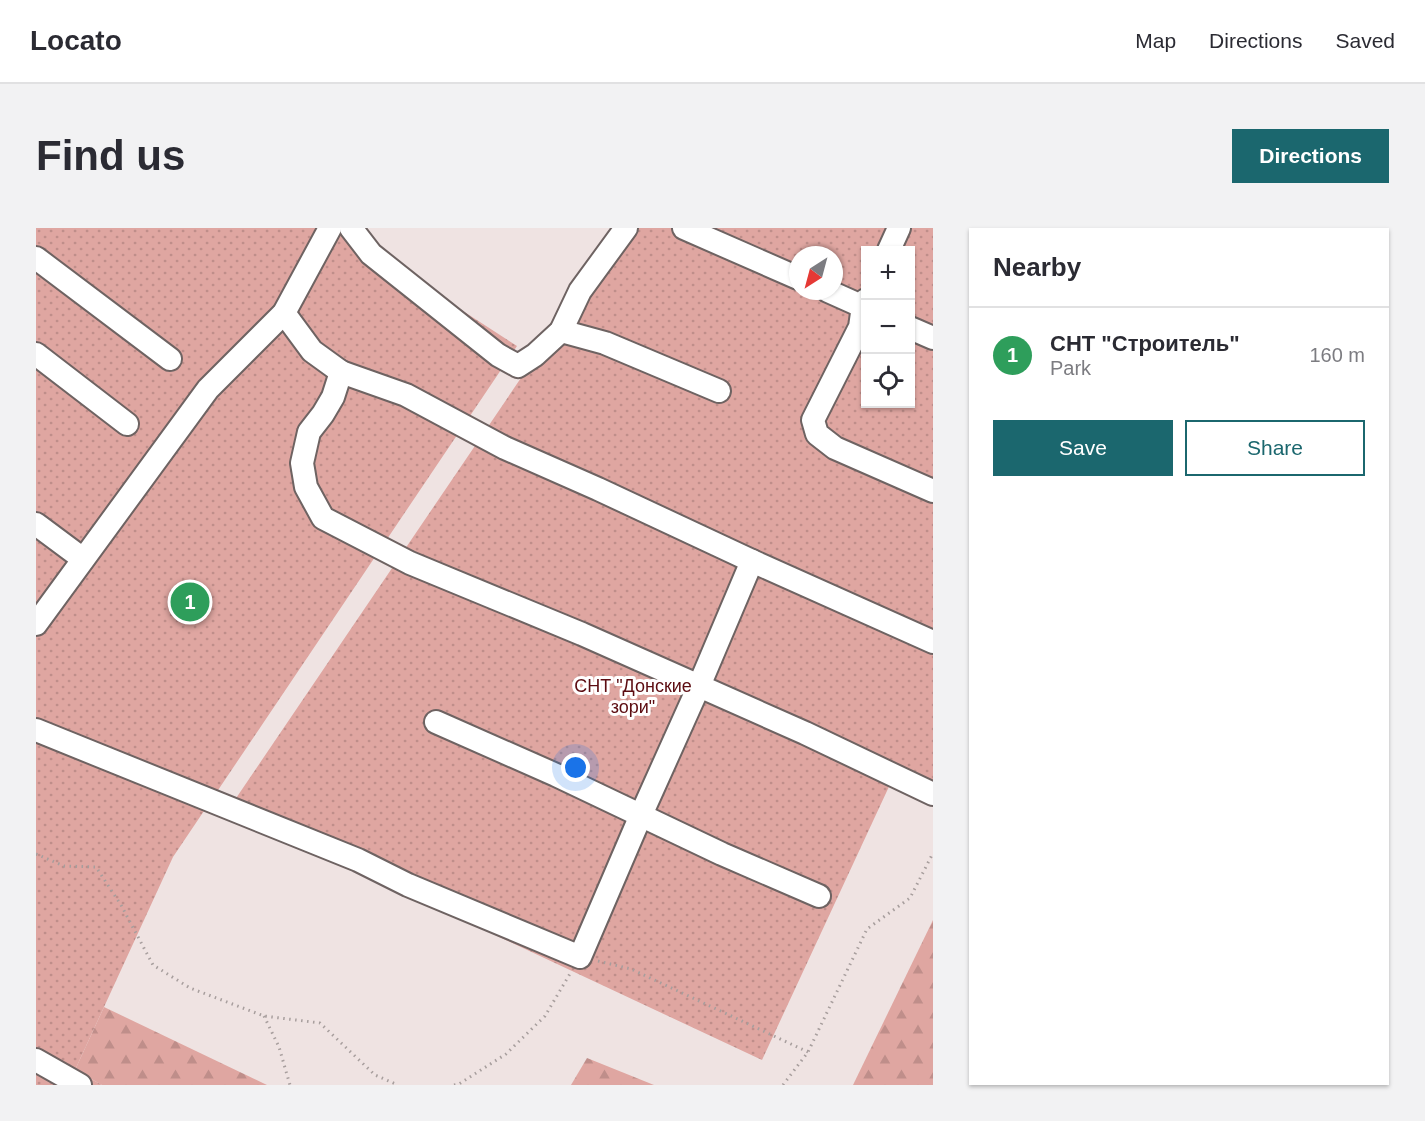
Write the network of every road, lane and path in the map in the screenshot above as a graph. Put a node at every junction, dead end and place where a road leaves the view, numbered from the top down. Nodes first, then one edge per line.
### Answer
1 (330, 228) edge
2 (351, 228) edge
3 (626, 228) edge
4 (684, 228) edge
5 (899, 228) edge
6 (891, 246) edge
7 (36, 258) edge
8 (789, 274) edge
9 (843, 297) edge
10 (861, 304) edge
11 (284, 313) junction
12 (861, 322) edge
13 (915, 330) edge
14 (561, 332) junction
15 (933, 338) edge
16 (36, 354) edge
17 (170, 359) dead end
18 (341, 372) junction
19 (719, 391) dead end
20 (127, 424) dead end
21 (933, 491) edge
22 (36, 524) edge
23 (83, 559) junction
24 (752, 561) junction
25 (36, 624) edge
26 (933, 642) edge
27 (699, 686) junction
28 (436, 722) dead end
29 (36, 730) edge
30 (933, 794) edge
31 (641, 815) junction
32 (933, 853) edge
33 (36, 854) edge
34 (819, 896) dead end
35 (580, 957) junction
36 (264, 1016) junction
37 (808, 1052) junction
38 (36, 1060) edge
39 (80, 1085) edge
40 (290, 1085) edge
41 (398, 1085) edge
42 (454, 1085) edge
43 (783, 1085) edge

1 - 11 lane
2 - 14 lane
3 - 14 lane
4 - 8 lane
5 - 6 lane
7 - 17 lane
9 - 10 lane
11 - 18 lane
11 - 23 lane
12 - 21 lane
13 - 15 lane
14 - 19 lane
16 - 20 lane
18 - 24 lane
18 - 27 lane
22 - 23 lane
23 - 25 lane
24 - 26 lane
24 - 27 lane
27 - 30 lane
27 - 31 lane
28 - 31 lane
29 - 35 lane
31 - 34 lane
31 - 35 lane
32 - 37 path
33 - 36 path
35 - 37 path
35 - 42 path
36 - 40 path
36 - 41 path
37 - 43 path
38 - 39 lane

